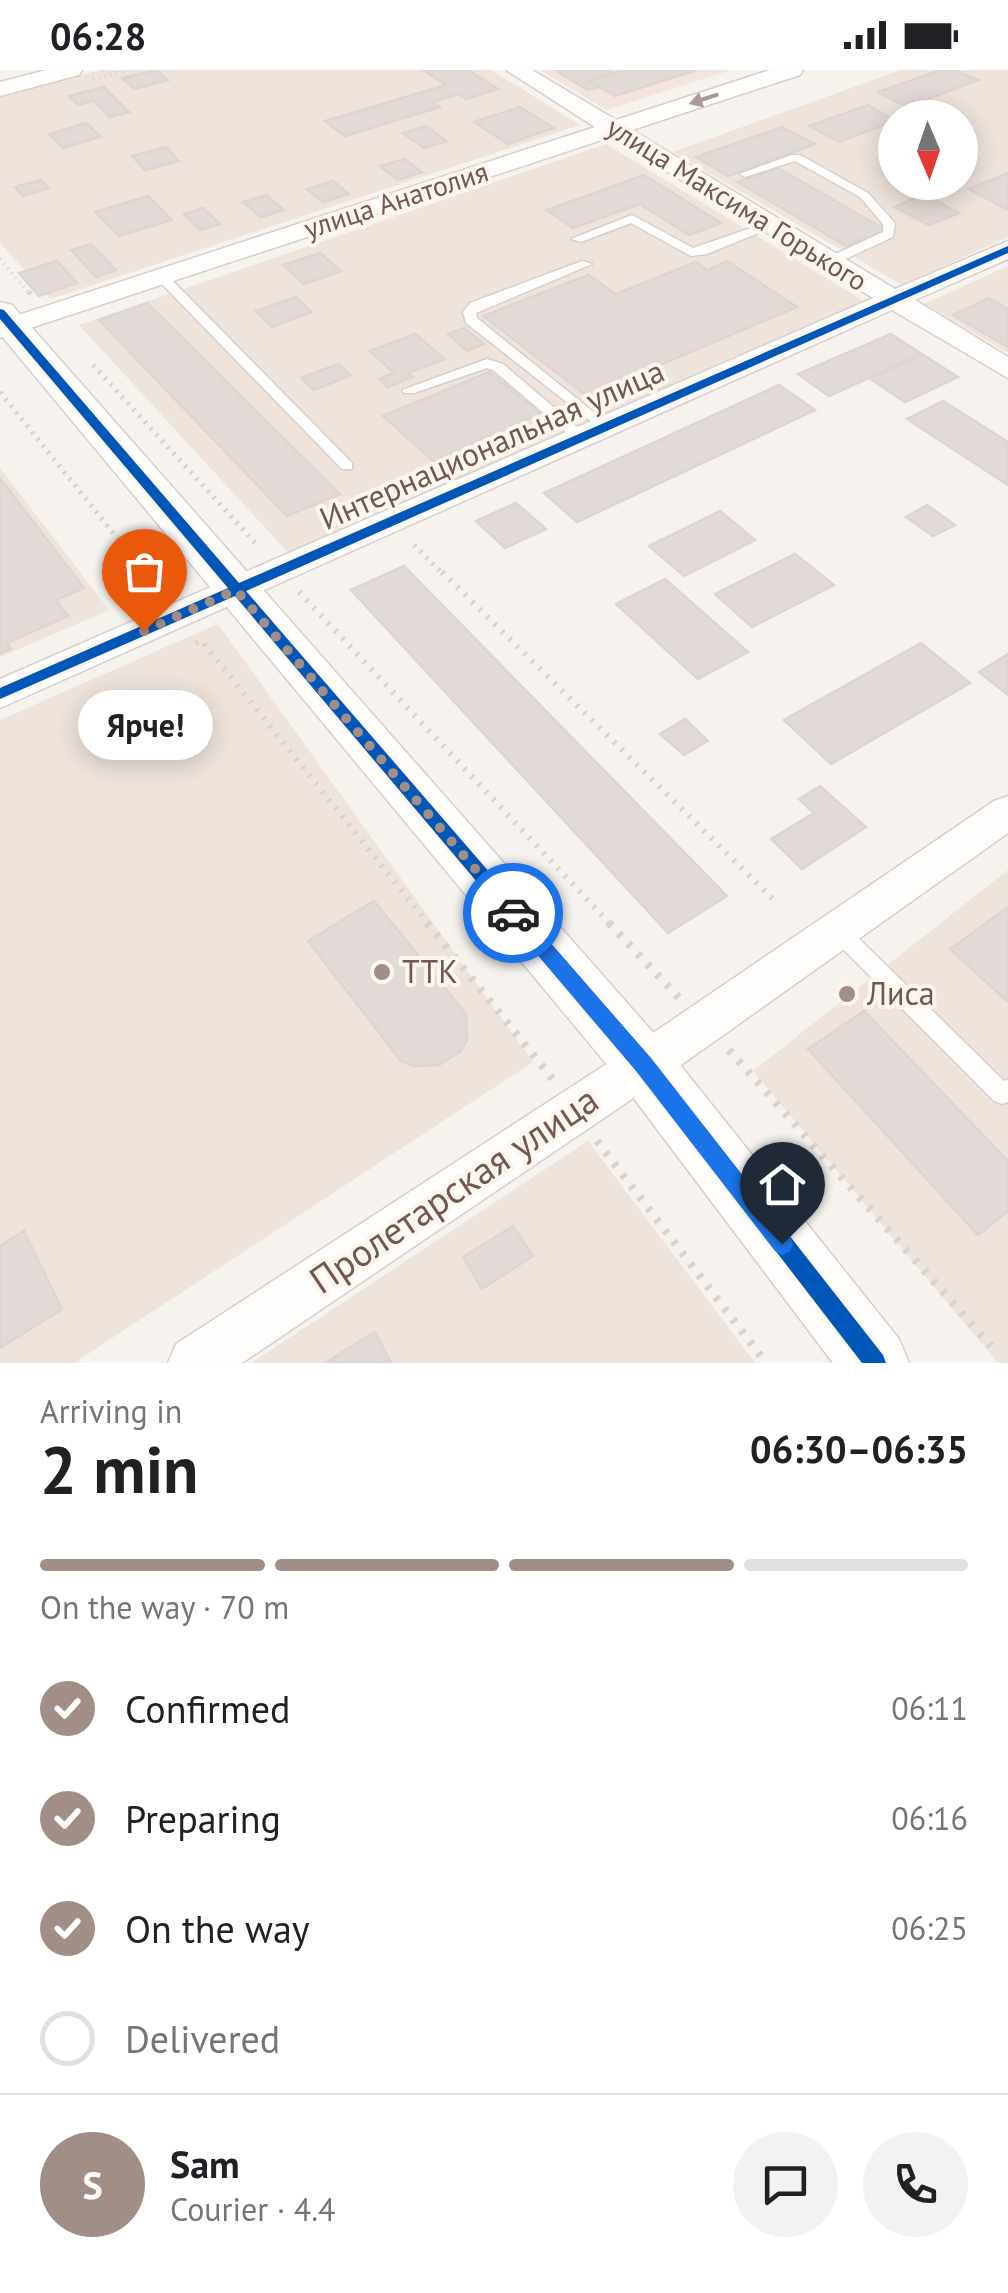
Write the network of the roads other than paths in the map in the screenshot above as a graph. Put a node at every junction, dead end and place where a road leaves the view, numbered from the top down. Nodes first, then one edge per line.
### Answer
1 (71, 70) edge
2 (517, 70) edge
3 (792, 70) edge
4 (0, 89) edge
5 (616, 128) junction
6 (744, 174) dead end
7 (772, 225) junction
8 (577, 239) dead end
9 (1008, 249) edge
10 (831, 261) junction
11 (586, 264) dead end
12 (162, 277) junction
13 (892, 299) junction
14 (11, 316) edge
15 (1008, 369) edge
16 (409, 390) dead end
17 (591, 431) junction
18 (347, 466) dead end
19 (236, 590) junction
20 (0, 694) edge
21 (1008, 812) edge
22 (838, 930) junction
23 (644, 1065) junction
24 (1008, 1090) edge
25 (195, 1363) edge
26 (875, 1363) edge

1 - 4 street
2 - 5 street, улица Максима Горького
3 -> 5 street, улица Анатолия
5 - 7 street, улица Максима Горького
5 - 12 street, улица Анатолия
6 - 10 lane
7 - 8 lane
7 - 10 street, улица Максима Горького
9 - 13 street, Интернациональная улица
10 - 13 street, улица Максима Горького
11 - 17 lane
12 - 14 street, улица Анатолия
12 - 18 lane
13 - 15 street, улица Максима Горького
13 - 17 street, Интернациональная улица
14 - 19 street
16 - 17 lane
17 - 19 street, Интернациональная улица
19 - 20 street, Интернациональная улица
19 - 23 street
21 - 22 street, Пролетарская улица
22 - 23 street, Пролетарская улица
22 - 24 lane
23 - 25 street, Пролетарская улица
23 - 26 street

